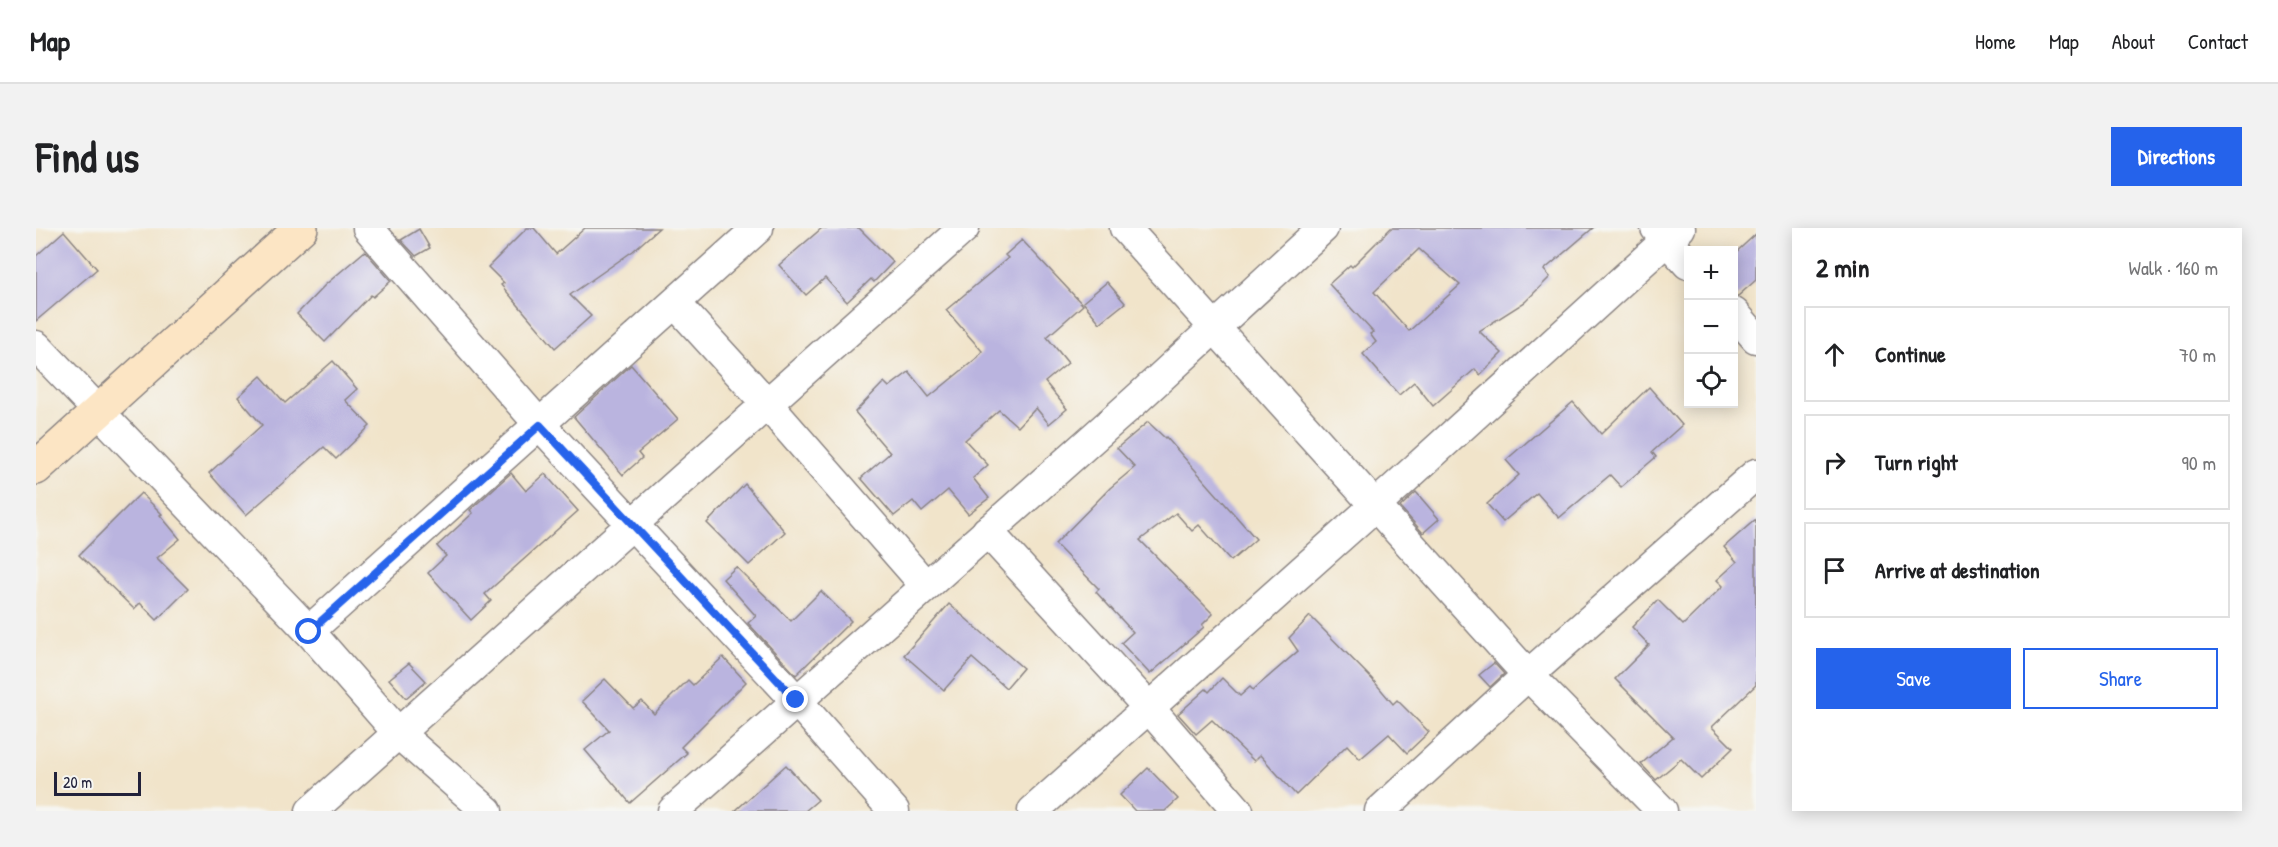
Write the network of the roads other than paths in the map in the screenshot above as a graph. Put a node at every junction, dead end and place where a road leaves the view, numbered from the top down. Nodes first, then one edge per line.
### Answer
1 (301, 228) edge
2 (368, 228) edge
3 (758, 228) edge
4 (964, 228) edge
5 (1125, 228) edge
6 (1323, 228) edge
7 (1667, 232) edge
8 (1684, 257) edge
9 (675, 303) junction
10 (1738, 318) edge
11 (1213, 327) junction
12 (1756, 338) edge
13 (36, 346) edge
14 (768, 405) junction
15 (98, 412) junction
16 (540, 425) junction
17 (36, 468) edge
18 (1756, 474) edge
19 (1376, 505) junction
20 (632, 524) junction
21 (987, 531) junction
22 (925, 585) junction
23 (309, 632) junction
24 (1528, 675) junction
25 (796, 700) junction
26 (1149, 708) junction
27 (399, 734) junction
28 (311, 811) edge
29 (488, 811) edge
30 (673, 811) edge
31 (894, 811) edge
32 (1034, 811) edge
33 (1238, 811) edge
34 (1380, 811) edge
35 (1662, 811) edge

1 - 15 main road
2 - 16 street
3 - 9 street
4 - 14 street
5 - 11 street
6 - 11 street
7 - 8 street
7 - 19 street
9 - 14 street
9 - 16 street
10 - 12 street
11 - 19 street
11 - 21 street
13 - 15 street
14 - 20 street
14 - 22 street
15 - 17 main road
15 - 23 street
16 - 20 street
16 - 23 street
18 - 24 street
19 - 24 street
19 - 26 street
20 - 25 street
20 - 27 street
21 - 22 street
21 - 26 street
22 - 25 street
23 - 27 street
24 - 34 street
24 - 35 street
25 - 30 street
25 - 31 street
26 - 32 street
26 - 33 street
27 - 28 street
27 - 29 street

